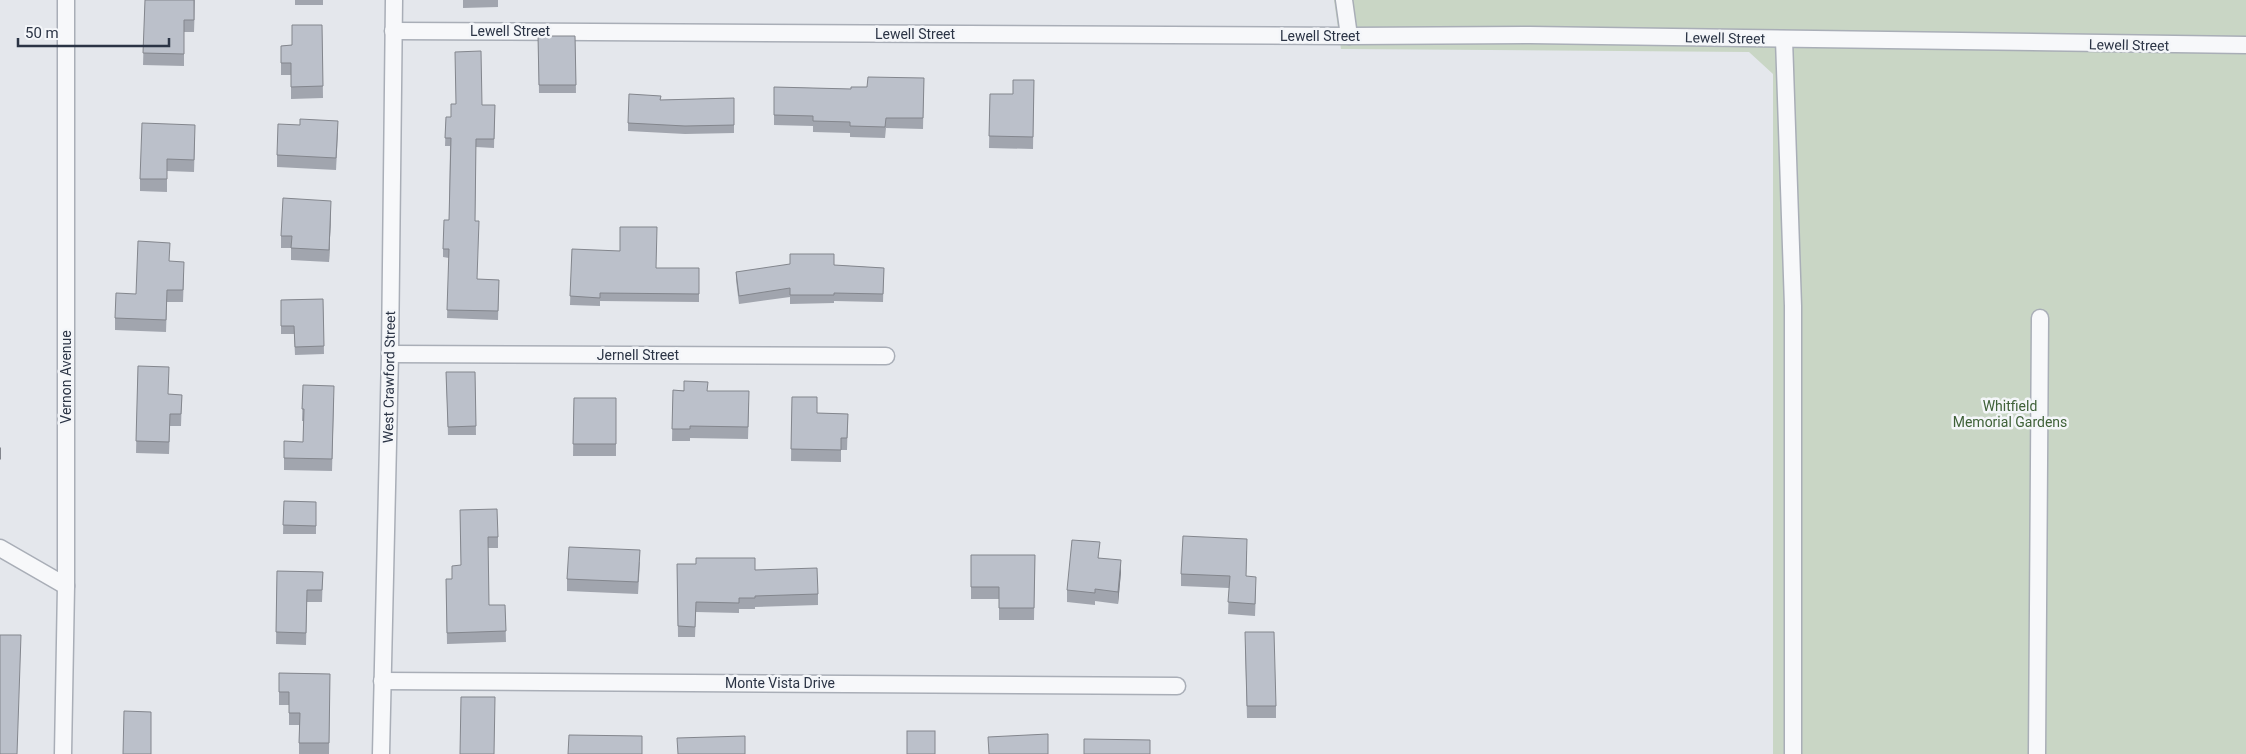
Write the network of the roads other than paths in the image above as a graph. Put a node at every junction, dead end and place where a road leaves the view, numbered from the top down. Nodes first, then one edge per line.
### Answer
1 (66, 0) edge
2 (394, 0) edge
3 (1344, 0) edge
4 (393, 31) junction
5 (1349, 36) junction
6 (1784, 39) junction
7 (2246, 45) edge
8 (2040, 318) dead end
9 (390, 354) junction
10 (886, 356) dead end
11 (0, 548) edge
12 (66, 586) junction
13 (382, 681) junction
14 (1178, 686) dead end
15 (63, 754) edge
16 (382, 754) edge
17 (1793, 754) edge
18 (2037, 754) edge

1 - 12 street, Vernon Avenue
2 - 4 street, West Crawford Street
3 - 5 street
4 - 5 street, Lewell Street
4 - 9 street, West Crawford Street
5 - 6 street, Lewell Street
6 - 7 street, Lewell Street
6 - 17 street
8 - 18 street
9 - 10 street, Jernell Street
9 - 13 street, West Crawford Street
11 - 12 street
12 - 15 street, Vernon Avenue
13 - 14 street, Monte Vista Drive
13 - 16 street, West Crawford Street

